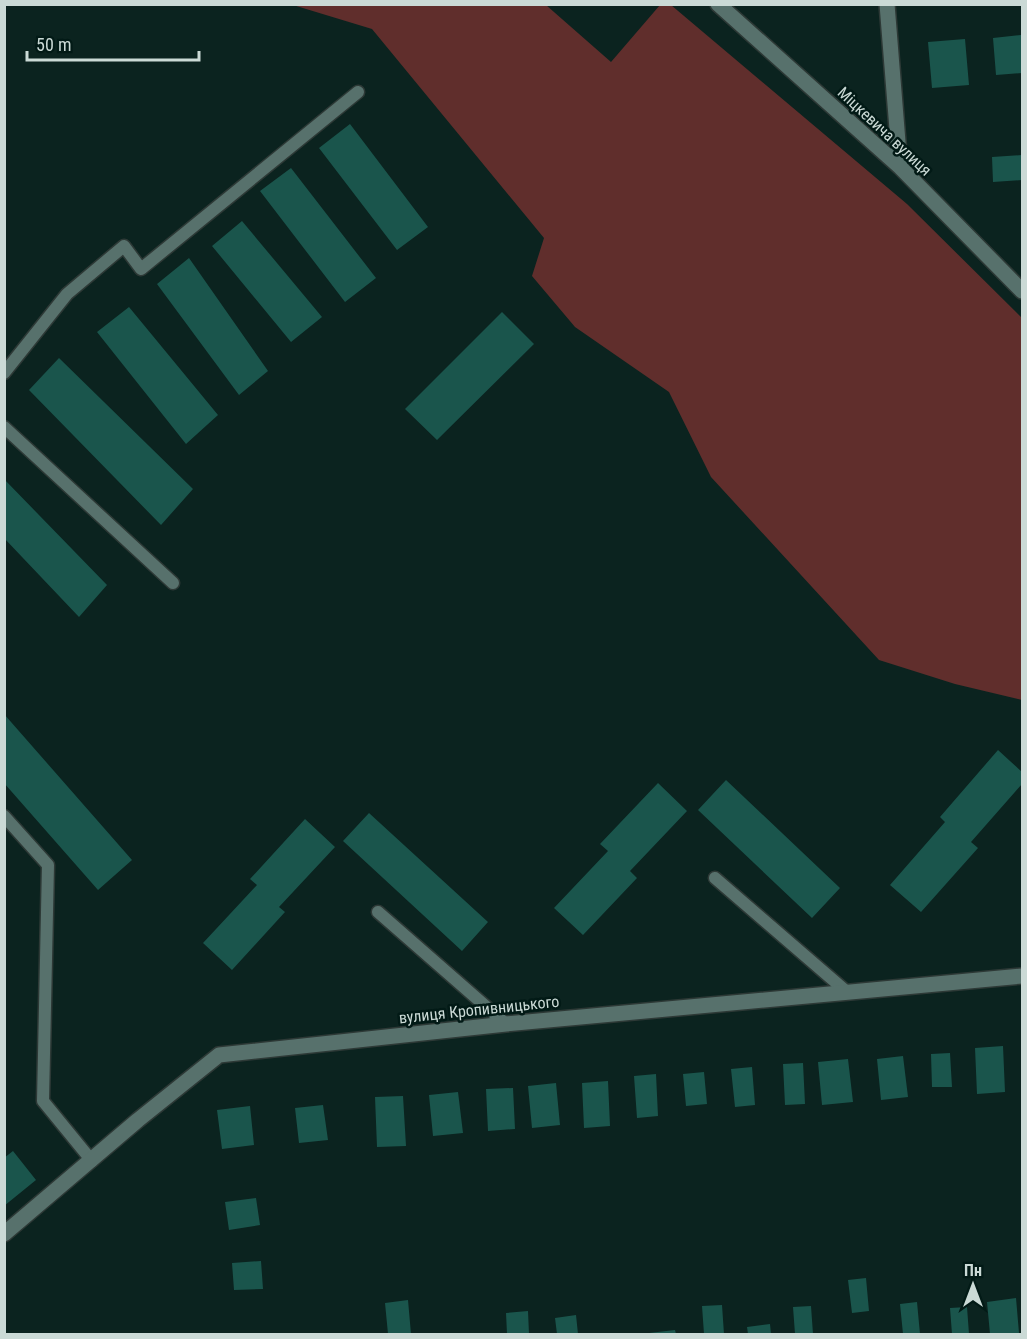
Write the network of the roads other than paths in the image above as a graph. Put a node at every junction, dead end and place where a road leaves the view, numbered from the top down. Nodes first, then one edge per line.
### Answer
1 (718, 4) edge
2 (887, 4) edge
3 (357, 92) dead end
4 (900, 167) junction
5 (1023, 291) edge
6 (4, 373) edge
7 (4, 427) edge
8 (173, 583) dead end
9 (4, 816) edge
10 (715, 878) dead end
11 (378, 912) dead end
12 (1023, 976) edge
13 (847, 992) junction
14 (506, 1024) junction
15 (92, 1161) junction
16 (4, 1234) edge

1 - 4 street, Міцкевича вулиця
2 - 4 street
3 - 6 lane
4 - 5 street, Міцкевича вулиця
7 - 8 lane
9 - 15 lane
10 - 13 lane
11 - 14 lane
12 - 13 street, вулиця Кропивницького
13 - 14 street, вулиця Кропивницького
14 - 15 street, вулиця Кропивницького
15 - 16 street, вулиця Кропивницького

